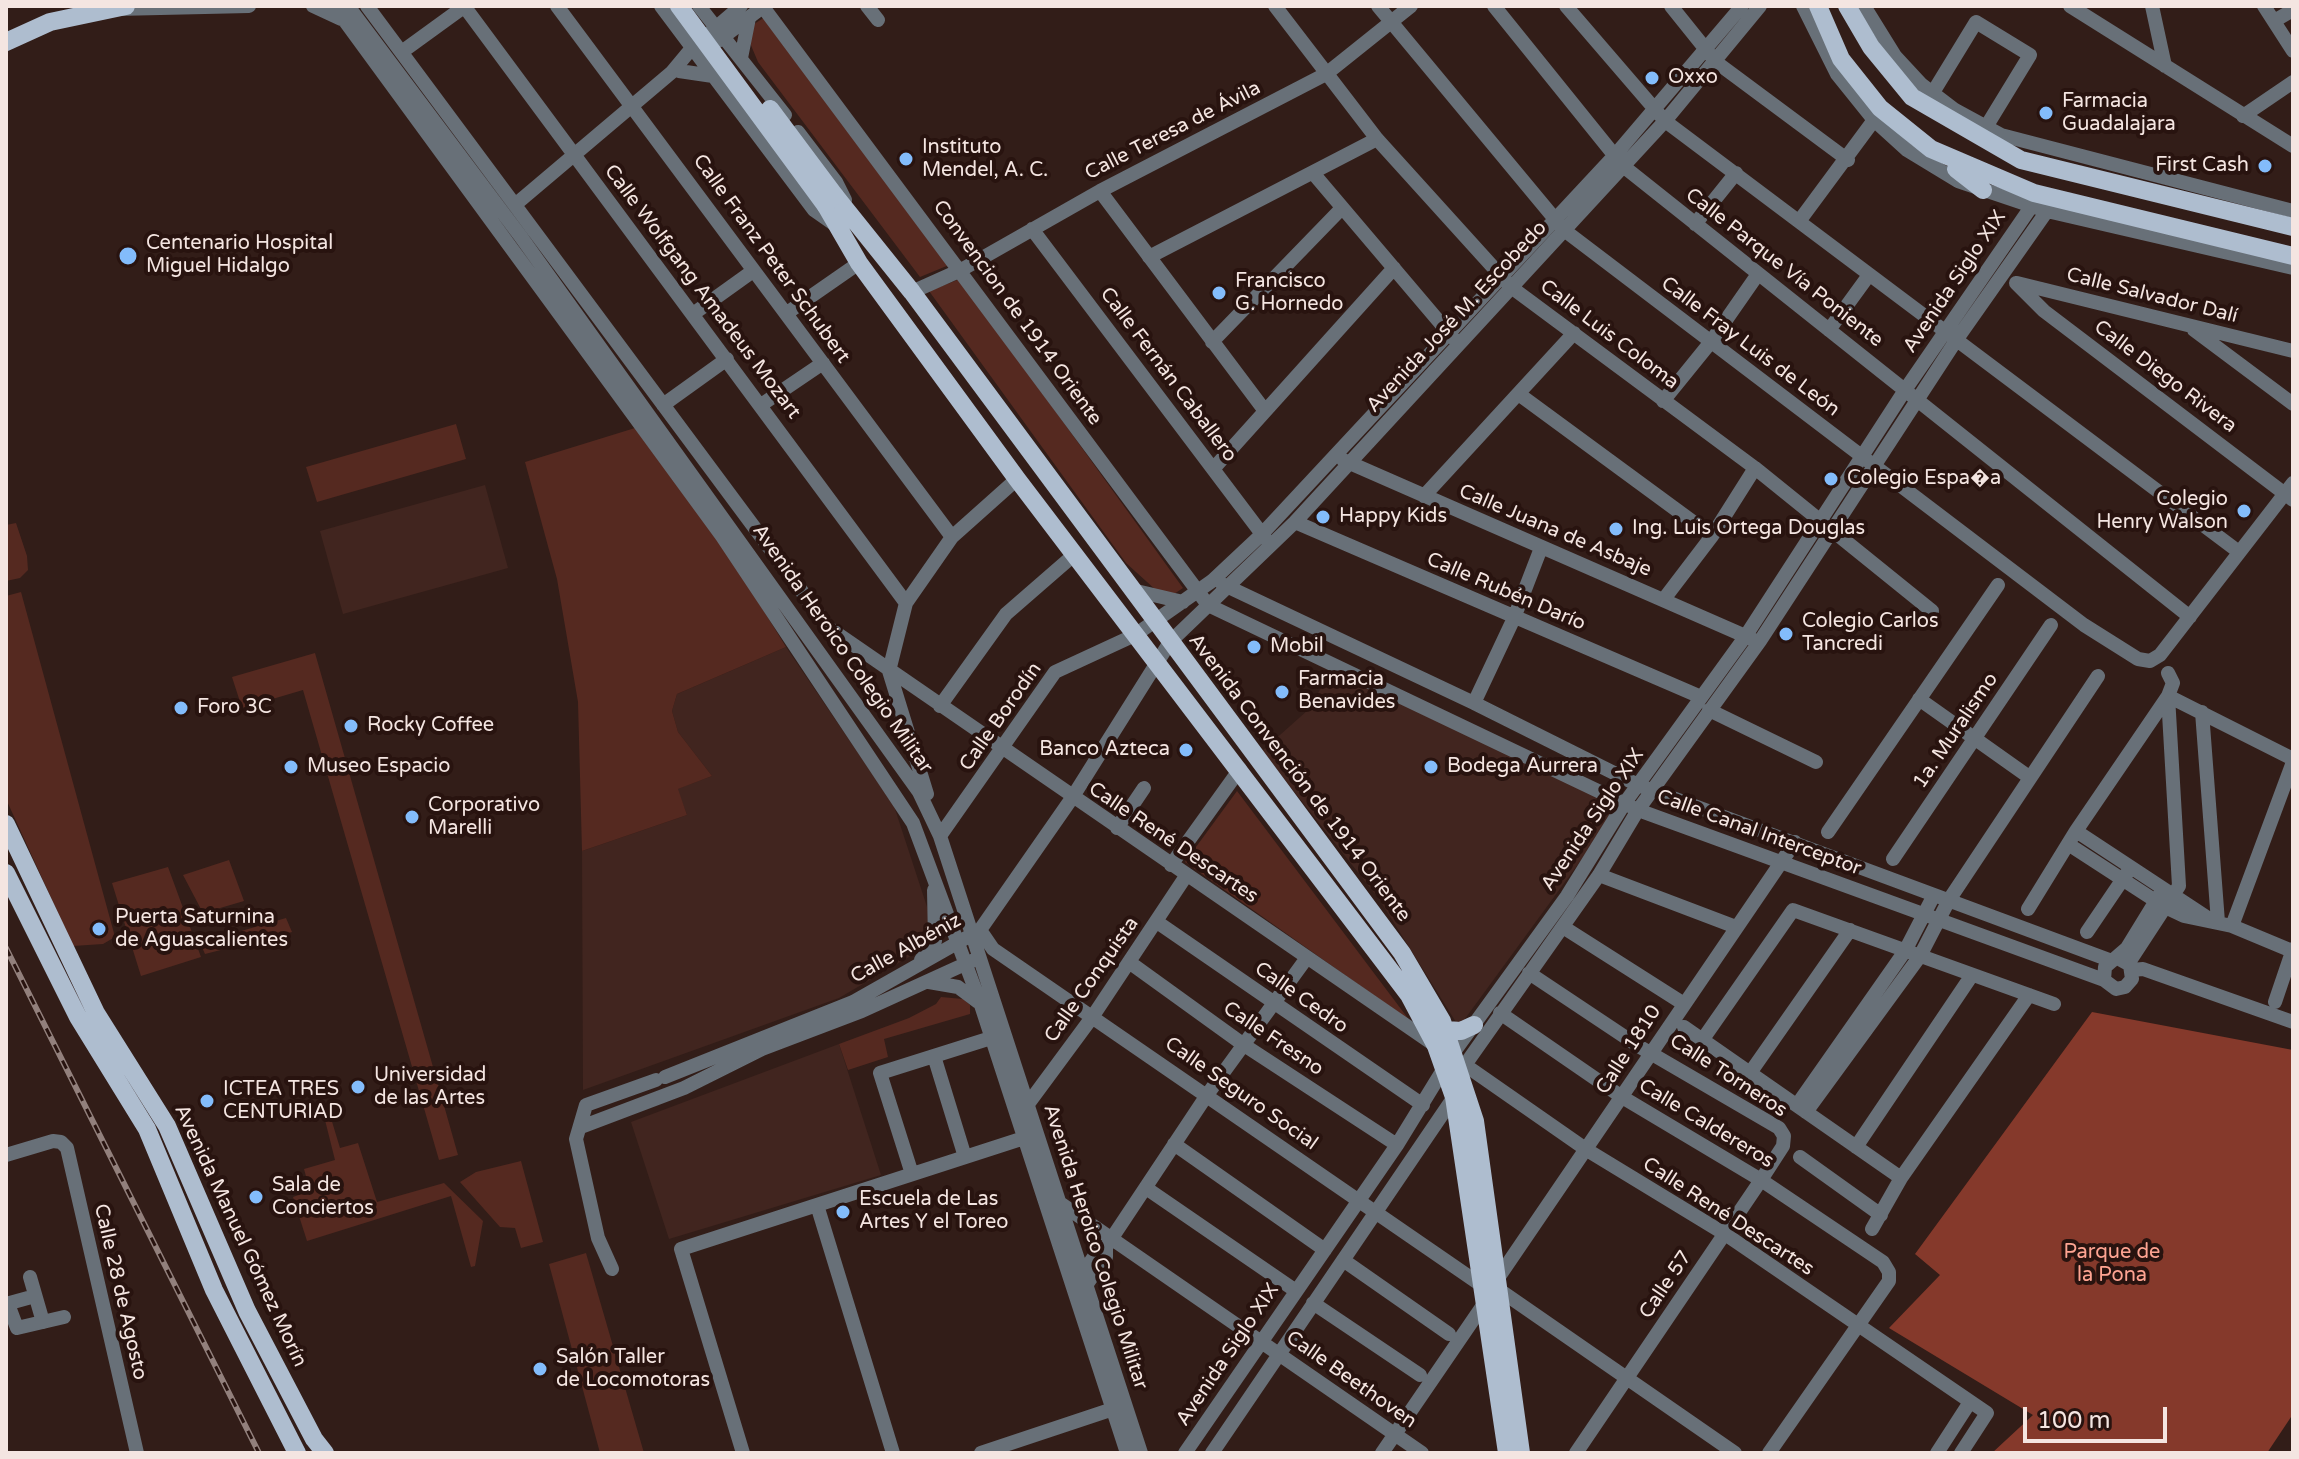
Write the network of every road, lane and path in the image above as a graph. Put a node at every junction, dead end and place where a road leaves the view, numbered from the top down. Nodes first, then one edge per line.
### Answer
1 (126, 6) edge
2 (249, 6) edge
3 (313, 6) edge
4 (334, 6) edge
5 (348, 6) edge
6 (367, 6) edge
7 (464, 6) edge
8 (557, 6) edge
9 (661, 6) edge
10 (679, 6) edge
11 (692, 6) edge
12 (699, 6) edge
13 (764, 6) edge
14 (867, 6) edge
15 (1275, 6) edge
16 (1378, 6) edge
17 (1411, 6) edge
18 (1494, 6) edge
19 (1566, 6) edge
20 (1671, 6) edge
21 (1742, 6) edge
22 (1760, 6) edge
23 (1847, 6) edge
24 (1864, 6) edge
25 (2070, 6) edge
26 (2152, 6) edge
27 (2264, 6) edge
28 (1809, 8) edge
29 (104, 9) junction
30 (2293, 10) edge
31 (745, 12) edge
32 (878, 20) dead end
33 (2274, 21) junction
34 (346, 22) junction
35 (1391, 22) junction
36 (1873, 23) junction
37 (375, 30) junction
38 (720, 32) junction
39 (1832, 40) junction
40 (7, 42) edge
41 (1706, 49) junction
42 (403, 51) junction
43 (2293, 51) edge
44 (695, 53) junction
45 (741, 58) junction
46 (1828, 59) junction
47 (1716, 62) junction
48 (2165, 66) junction
49 (416, 72) junction
50 (676, 72) junction
51 (1326, 74) junction
52 (713, 76) junction
53 (404, 81) junction
54 (2293, 82) edge
55 (1923, 100) junction
56 (633, 103) junction
57 (1660, 116) junction
58 (2243, 116) junction
59 (1874, 120) junction
60 (1982, 126) junction
61 (1377, 139) junction
62 (2293, 146) edge
63 (574, 153) junction
64 (1939, 153) junction
65 (1620, 160) junction
66 (1848, 160) junction
67 (1313, 173) junction
68 (1736, 173) junction
69 (1983, 190) junction
70 (1100, 191) junction
71 (831, 201) junction
72 (516, 204) junction
73 (2031, 207) junction
74 (1342, 208) junction
75 (2047, 211) junction
76 (2293, 211) edge
77 (844, 220) junction
78 (1800, 220) junction
79 (1559, 224) junction
80 (1695, 224) junction
81 (2293, 227) edge
82 (1032, 229) junction
83 (1149, 257) junction
84 (859, 263) junction
85 (2292, 264) edge
86 (1394, 268) junction
87 (961, 270) junction
88 (753, 271) junction
89 (1758, 274) junction
90 (1869, 275) junction
91 (2009, 280) junction
92 (1506, 282) junction
93 (912, 292) junction
94 (787, 313) junction
95 (693, 314) junction
96 (2187, 325) junction
97 (1829, 330) junction
98 (1574, 333) junction
99 (1952, 336) junction
100 (1453, 338) junction
101 (1212, 342) junction
102 (1710, 343) junction
103 (2293, 351) edge
104 (727, 359) junction
105 (823, 363) junction
106 (1905, 390) junction
107 (1520, 395) junction
108 (1663, 401) junction
109 (1918, 403) junction
110 (2293, 404) edge
111 (663, 405) junction
112 (761, 405) junction
113 (1265, 411) junction
114 (1862, 458) junction
115 (1342, 460) junction
116 (1876, 466) junction
117 (1214, 468) junction
118 (1755, 468) junction
119 (1017, 479) junction
120 (2290, 492) edge
121 (1424, 496) junction
122 (1295, 522) junction
123 (1826, 527) junction
124 (1712, 536) junction
125 (952, 537) junction
126 (1267, 540) junction
127 (1541, 548) junction
128 (2239, 552) junction
129 (1075, 554) junction
130 (1212, 581) junction
131 (1998, 585) dead end
132 (1228, 586) junction
133 (1132, 590) junction
134 (1197, 592) junction
135 (1664, 599) junction
136 (1183, 602) junction
137 (906, 603) junction
138 (1263, 603) junction
139 (1208, 605) junction
140 (1932, 611) dead end
141 (1291, 614) junction
142 (2190, 617) junction
143 (1514, 618) junction
144 (1154, 620) junction
145 (1249, 624) junction
146 (2051, 625) dead end
147 (1135, 635) junction
148 (1745, 637) junction
149 (1279, 639) junction
150 (1760, 641) junction
151 (1170, 642) junction
152 (1159, 665) junction
153 (889, 671) junction
154 (2168, 673) dead end
155 (2098, 676) dead end
156 (2168, 696) junction
157 (1919, 699) junction
158 (1474, 703) junction
159 (1705, 704) junction
160 (940, 706) junction
161 (2202, 712) junction
162 (1975, 737) junction
163 (1003, 750) junction
164 (2293, 761) edge
165 (1816, 762) dead end
166 (1240, 769) junction
167 (2029, 777) junction
168 (1638, 785) junction
169 (1144, 788) dead end
170 (1654, 792) junction
171 (1072, 798) junction
172 (1624, 804) junction
173 (1638, 810) junction
174 (6, 824) edge
175 (1117, 828) junction
176 (1828, 832) dead end
177 (940, 836) junction
178 (2072, 837) junction
179 (1795, 842) junction
180 (1893, 859) dead end
181 (1781, 863) junction
182 (1171, 865) junction
183 (932, 866) junction
184 (6, 873) edge
185 (2126, 874) junction
186 (1599, 875) junction
187 (1186, 876) junction
188 (1934, 895) junction
189 (2164, 899) junction
190 (1949, 900) junction
191 (2028, 909) dead end
192 (1931, 917) junction
193 (1157, 922) junction
194 (2220, 923) junction
195 (1563, 927) junction
196 (1736, 927) junction
197 (1850, 930) junction
198 (2087, 932) dead end
199 (970, 937) junction
200 (2293, 950) edge
201 (1912, 953) junction
202 (1306, 959) junction
203 (973, 960) junction
204 (1129, 962) junction
205 (2122, 964) junction
206 (1529, 973) junction
207 (901, 974) junction
208 (1972, 975) junction
209 (2104, 980) junction
210 (916, 984) junction
211 (2029, 995) junction
212 (2275, 1002) dead end
213 (1273, 1004) junction
214 (1684, 1004) junction
215 (2054, 1004) dead end
216 (981, 1005) junction
217 (1500, 1013) junction
218 (1093, 1016) junction
219 (2293, 1022) edge
220 (1474, 1025) joint
221 (1684, 1027) dead end
222 (991, 1038) junction
223 (1703, 1039) junction
224 (1244, 1045) junction
225 (1652, 1050) junction
226 (934, 1056) junction
227 (1451, 1056) junction
228 (1750, 1073) junction
229 (666, 1076) junction
230 (684, 1088) junction
231 (1207, 1095) junction
232 (1454, 1097) junction
233 (1622, 1097) junction
234 (610, 1099) junction
235 (1028, 1104) junction
236 (1423, 1105) junction
237 (1801, 1108) junction
238 (616, 1113) junction
239 (581, 1127) junction
240 (1784, 1136) joint
241 (1024, 1138) junction
242 (1174, 1144) junction
243 (1397, 1145) junction
244 (1856, 1147) junction
245 (1587, 1150) junction
246 (6, 1155) edge
247 (965, 1157) junction
248 (1800, 1157) dead end
249 (912, 1174) junction
250 (1901, 1178) junction
251 (1761, 1180) junction
252 (1146, 1188) junction
253 (1358, 1199) junction
254 (1060, 1203) junction
255 (817, 1205) junction
256 (1375, 1211) junction
257 (1881, 1215) junction
258 (1872, 1229) dead end
259 (1725, 1234) junction
260 (1108, 1243) junction
261 (1325, 1250) junction
262 (1343, 1260) junction
263 (612, 1269) dead end
264 (30, 1277) dead end
265 (1079, 1286) junction
266 (1491, 1289) junction
267 (1296, 1291) junction
268 (35, 1296) junction
269 (1313, 1303) junction
270 (7, 1304) edge
271 (64, 1317) dead end
272 (43, 1322) junction
273 (1856, 1327) junction
274 (1449, 1334) dead end
275 (1262, 1343) junction
276 (1280, 1354) junction
277 (1420, 1375) dead end
278 (1626, 1379) junction
279 (1970, 1402) junction
280 (1113, 1409) junction
281 (1394, 1435) junction
282 (1578, 1452) edge
283 (137, 1453) edge
284 (297, 1453) edge
285 (325, 1453) edge
286 (743, 1453) edge
287 (893, 1453) edge
288 (981, 1453) edge
289 (1127, 1453) edge
290 (1141, 1453) edge
291 (1185, 1453) edge
292 (1212, 1453) edge
293 (1382, 1453) edge
294 (1422, 1453) edge
295 (1507, 1453) edge
296 (1521, 1453) edge
297 (1735, 1453) edge
298 (1769, 1453) edge
299 (1937, 1453) edge
300 (1961, 1453) edge

1 - 29 main road
2 - 29 street
3 - 34 street
4 - 34 street, Avenida Heroico Colegio Militar
5 - 37 street, Avenida Heroico Colegio Militar
6 - 37 street, Avenida Heroico Colegio Militar
7 - 42 street
7 - 63 street, Calle Wolfgang Amadeus Mozart
8 - 56 street, Calle Franz Peter Schubert
9 - 44 street, Avenida Convención de 1914 Oriente
10 - 71 main road, Avenida Convención de 1914 Oriente, bridge
11 - 71 main road, Avenida Convención de 1914 Oriente, bridge
12 - 38 street, Avenida Convención de 1914 Oriente
13 - 31 street
13 - 87 street, Convencion de 1914 Oriente
14 - 32 street
15 - 51 street, Calle Luis Coloma
16 - 35 street, Calle Fray Luis de León
17 - 35 street, Calle Teresa de Ávila
18 - 65 street, Calle Parque Vía Poniente
19 - 57 street
20 - 41 street
21 - 41 street, Avenida José M. Escobedo
22 - 47 street, Avenida José M. Escobedo
23 - 36 main road
23 - 55 main road
24 - 36 street
25 - 48 street
26 - 48 street
27 - 33 street
28 - 39 main road
28 - 46 street
29 - 40 main road
30 - 33 street
31 - 38 street
31 - 45 street
33 - 43 street
34 - 183 street, Avenida Heroico Colegio Militar
35 - 51 street, Calle Teresa de Ávila
35 - 79 street, Calle Fray Luis de León
36 - 55 street
37 - 42 street, Avenida Heroico Colegio Militar
37 - 53 street, Avenida Heroico Colegio Militar
38 - 44 street
38 - 45 street, Avenida Convención de 1914 Oriente
39 - 46 main road
39 - 64 main road
41 - 47 street
41 - 57 street, Avenida José M. Escobedo
42 - 49 street, Avenida Heroico Colegio Militar
44 - 50 street
44 - 52 street, Avenida Convención de 1914 Oriente
45 - 77 street, Avenida Convención de 1914 Oriente
46 - 59 street
47 - 57 street, Avenida José M. Escobedo
47 - 66 street
48 - 58 street
49 - 53 street
49 - 72 street, Avenida Heroico Colegio Militar
50 - 52 street
50 - 56 street
51 - 61 street, Calle Luis Coloma
51 - 70 street, Calle Teresa de Ávila
52 - 77 street, Avenida Convención de 1914 Oriente
53 - 177 street, Avenida Heroico Colegio Militar
54 - 58 street
55 - 60 main road
55 - 60 street
55 - 81 main road
56 - 63 street
56 - 88 street, Calle Franz Peter Schubert
57 - 65 street, Avenida José M. Escobedo
57 - 68 street
58 - 62 street
59 - 66 street
59 - 69 street
60 - 76 street
61 - 67 street
61 - 92 street, Calle Luis Coloma
63 - 72 street
63 - 95 street, Calle Wolfgang Amadeus Mozart
64 - 69 main road
64 - 85 main road
65 - 79 street, Avenida José M. Escobedo
65 - 80 street, Calle Parque Vía Poniente
66 - 78 street
67 - 74 street
67 - 83 street
68 - 78 street
68 - 80 street
69 - 73 street
70 - 82 street, Calle Teresa de Ávila
70 - 83 street
71 - 77 main road, Avenida Convención de 1914 Oriente
72 - 111 street, Avenida Heroico Colegio Militar
73 - 75 street
73 - 99 street, Avenida Siglo XIX
74 - 86 street
74 - 101 street
75 - 85 street
75 - 91 street, Avenida Siglo XIX
77 - 84 main road, Avenida Convención de 1914 Oriente
77 - 93 main road, Avenida Convención de 1914 Oriente
78 - 90 street
79 - 92 street, Avenida José M. Escobedo
79 - 102 street, Calle Fray Luis de León
80 - 89 street, Calle Parque Vía Poniente
82 - 87 street, Calle Teresa de Ávila
82 - 117 street, Calle Fernán Caballero
83 - 101 street
84 - 94 street
84 - 119 main road, Avenida Convención de 1914 Oriente
86 - 100 street
86 - 113 street
87 - 93 street, Calle Teresa de Ávila
87 - 134 street, Convencion de 1914 Oriente
88 - 94 street, Calle Franz Peter Schubert
88 - 95 street
89 - 97 street, Calle Parque Vía Poniente
89 - 102 street
90 - 97 street
90 - 99 street
91 - 96 street, Calle Salvador Dalí
91 - 99 street, Avenida Siglo XIX
91 - 120 street, Calle Diego Rivera
92 - 98 street, Calle Luis Coloma
92 - 100 street, Avenida José M. Escobedo
93 - 133 main road, Avenida Convención de 1914 Oriente
94 - 105 street, Calle Franz Peter Schubert
95 - 104 street, Calle Wolfgang Amadeus Mozart
96 - 103 street, Calle Salvador Dalí
96 - 110 street
97 - 106 street, Calle Parque Vía Poniente
98 - 107 street
98 - 108 street, Calle Luis Coloma
99 - 106 street, Avenida Siglo XIX
99 - 109 street, Avenida Siglo XIX
99 - 128 street
100 - 115 street, Avenida José M. Escobedo
101 - 113 street
102 - 108 street
102 - 114 street, Calle Fray Luis de León
104 - 111 street
104 - 112 street, Calle Wolfgang Amadeus Mozart
105 - 112 street
105 - 125 street, Calle Franz Peter Schubert
106 - 109 street, Calle Parque Vía Poniente
106 - 114 street, Avenida Siglo XIX
107 - 121 street
107 - 124 street
108 - 118 street, Calle Luis Coloma
109 - 116 street, Avenida Siglo XIX
109 - 142 street, Calle Parque Vía Poniente
111 - 153 street, Avenida Heroico Colegio Militar
112 - 137 street, Calle Wolfgang Amadeus Mozart
113 - 117 street
114 - 116 street, Calle Fray Luis de León
114 - 123 street, Avenida Siglo XIX
115 - 121 street, Calle Juana de Asbaje
115 - 122 street, Avenida José M. Escobedo
115 - 126 street, Avenida José M. Escobedo
116 - 123 street, Avenida Siglo XIX
116 - 142 street, Calle Fray Luis de León
117 - 126 street, Calle Fernán Caballero
118 - 123 street, Calle Luis Coloma
118 - 124 street
119 - 125 street
119 - 129 main road, Avenida Convención de 1914 Oriente
120 - 128 street
121 - 127 street, Calle Juana de Asbaje
122 - 126 street, Avenida José M. Escobedo
122 - 143 street, Calle Rubén Darío
123 - 140 street, Calle Luis Coloma
123 - 148 street, Avenida Siglo XIX
123 - 150 street, Avenida Siglo XIX
124 - 135 street
125 - 137 street
126 - 130 street, Avenida José M. Escobedo
126 - 132 street, Avenida José M. Escobedo
127 - 135 street, Calle Juana de Asbaje
127 - 143 street
128 - 142 street
129 - 147 main road, Avenida Convención de 1914 Oriente
129 - 160 street
130 - 132 street, Calle Canal Interceptor
130 - 134 street, Avenida José M. Escobedo
131 - 157 street
132 - 138 street, Calle Canal Interceptor
132 - 139 street, Avenida José M. Escobedo
133 - 136 street
133 - 144 main road, Avenida Convención de 1914 Oriente
134 - 136 street, Avenida José M. Escobedo
134 - 139 street, Convencion de 1914 Oriente
135 - 148 street, Calle Juana de Asbaje
136 - 144 street, Avenida José M. Escobedo
137 - 153 street
138 - 141 street, Calle Canal Interceptor
138 - 145 street
139 - 145 street, Calle Canal Interceptor
139 - 151 street, Avenida José M. Escobedo
141 - 149 street
141 - 158 street, Calle Canal Interceptor
143 - 158 street
143 - 159 street, Calle Rubén Darío
144 - 147 street, Calle Borodín
144 - 151 main road, Avenida Convención de 1914 Oriente
145 - 149 street, Calle Canal Interceptor
146 - 162 street, 1a. Muralismo
147 - 152 main road, Avenida Convención de 1914 Oriente
147 - 163 street, Calle Borodín
148 - 150 street, Calle Juana de Asbaje
148 - 159 street, Avenida Siglo XIX
149 - 172 street, Calle Canal Interceptor
150 - 159 street, Avenida Siglo XIX
151 - 152 street, Calle Albéniz
151 - 227 main road, Avenida Convención de 1914 Oriente
152 - 166 main road, Avenida Convención de 1914 Oriente
152 - 171 street, Calle Albéniz
153 - 160 street, Calle René Descartes
153 - 177 street
154 - 156 street
155 - 167 street
156 - 161 street
156 - 178 street
156 - 189 street
157 - 162 street
157 - 176 street
158 - 168 street, Calle Canal Interceptor
159 - 165 street, Calle Rubén Darío
159 - 168 street, Avenida Siglo XIX
159 - 170 street, Avenida Siglo XIX
160 - 163 street, Calle René Descartes
161 - 164 street
161 - 194 street
162 - 167 street
162 - 180 street, 1a. Muralismo
163 - 171 street, Calle René Descartes
163 - 177 street, Calle Borodín
164 - 194 street
166 - 182 street
166 - 227 main road, Avenida Convención de 1914 Oriente
167 - 190 street
168 - 170 street, Calle Canal Interceptor
168 - 172 street, Avenida Siglo XIX
169 - 175 street
170 - 173 street, Avenida Siglo XIX
170 - 179 street, Calle Canal Interceptor
171 - 175 street, Calle René Descartes
171 - 199 street, Calle Albéniz
172 - 173 street, Calle Canal Interceptor
172 - 220 street, Avenida Siglo XIX
173 - 181 street, Calle Canal Interceptor
173 - 186 street, Avenida Siglo XIX
174 - 285 main road, Avenida Manuel Gómez Morín
175 - 182 street, Calle René Descartes
177 - 199 street, Avenida Heroico Colegio Militar
178 - 185 street
178 - 191 street
179 - 181 street, Calle 1810
179 - 188 street, Calle Canal Interceptor
181 - 192 street, Calle Canal Interceptor
181 - 196 street, Calle 1810
182 - 187 street, Calle René Descartes
183 - 199 street, Avenida Heroico Colegio Militar
183 - 207 street
184 - 284 main road, Avenida Manuel Gómez Morín
185 - 189 street
185 - 198 street
186 - 195 street, Avenida Siglo XIX
186 - 196 street
187 - 193 street, Calle Conquista
187 - 202 street, Calle René Descartes
188 - 190 street, Calle Canal Interceptor
188 - 192 street
189 - 194 street
189 - 205 street
190 - 192 street
190 - 205 street, Calle Canal Interceptor
192 - 201 street
192 - 209 street, Calle Canal Interceptor
193 - 204 street, Calle Conquista
193 - 213 street, Calle Cedro
194 - 200 street
195 - 206 street, Avenida Siglo XIX
195 - 214 street
196 - 214 street, Calle 1810
197 - 201 street
197 - 223 street
197 - 228 street
199 - 203 street, Avenida Heroico Colegio Militar
199 - 207 street, Calle Albéniz
199 - 218 street, Calle Seguro Social
200 - 212 street
201 - 208 street
201 - 237 street
202 - 213 street
202 - 227 street, Calle René Descartes
203 - 210 street, Calle Albéniz
203 - 216 street, Avenida Heroico Colegio Militar
203 - 235 street, Avenida Heroico Colegio Militar
204 - 218 street, Calle Conquista
204 - 224 street, Calle Fresno
205 - 209 street
205 - 209 street
205 - 219 street, Calle Canal Interceptor
206 - 217 street, Avenida Siglo XIX
206 - 225 street, Calle Torneros
207 - 229 street, Calle Albéniz
208 - 211 street
208 - 244 street
210 - 216 street
210 - 230 street, Calle Albéniz
211 - 215 street
211 - 250 street
213 - 224 street
213 - 236 street, Calle Cedro
214 - 225 street, Calle 1810
216 - 222 street, Avenida Heroico Colegio Militar
217 - 227 street, Avenida Siglo XIX
217 - 233 street, Calle Caldereros
218 - 231 street, Calle Seguro Social
218 - 235 street, Calle Conquista
220 - 227 main road
221 - 223 street
222 - 226 street
222 - 241 street, Avenida Heroico Colegio Militar
223 - 228 street
224 - 231 street
224 - 243 street, Calle Fresno
225 - 233 street, Calle 1810
225 - 240 street, Calle Torneros
226 - 247 street
226 - 249 street
227 - 232 main road, Avenida Convención de 1914 Oriente
227 - 236 street, Avenida Siglo XIX
227 - 245 street, Calle René Descartes
227 - 266 main road, Avenida Convención de 1914 Oriente
228 - 237 street
229 - 230 street
229 - 234 street, Calle Albéniz
230 - 238 street, Calle Albéniz
231 - 242 street
231 - 253 street, Calle Seguro Social
232 - 256 street, Avenida Siglo XIX
232 - 266 main road, Avenida Convención de 1914 Oriente
233 - 245 street, Calle 1810
233 - 251 street, Calle Caldereros
234 - 238 street
234 - 239 street, Calle Albéniz
235 - 254 street, Avenida Heroico Colegio Militar
236 - 243 street, Avenida Siglo XIX
237 - 244 street
238 - 239 street, Calle Albéniz
239 - 263 street
240 - 251 street, Calle 57
241 - 247 street
241 - 265 street, Avenida Heroico Colegio Militar
242 - 252 street
242 - 261 street
243 - 253 street, Avenida Siglo XIX
244 - 250 street
245 - 259 street, Calle René Descartes
245 - 266 street, Calle 1810
246 - 283 street, Calle 28 de Agosto
247 - 249 street
248 - 257 street
249 - 255 street
250 - 257 street
251 - 259 street, Calle 57
251 - 273 street, Calle Caldereros
252 - 260 street
252 - 267 street
253 - 256 street, Calle Seguro Social
253 - 261 street, Avenida Siglo XIX
254 - 260 street, Calle Beethoven
254 - 265 street, Avenida Heroico Colegio Militar
255 - 286 street
255 - 287 street
256 - 262 street, Avenida Siglo XIX
256 - 266 street, Calle Seguro Social
257 - 258 street
259 - 273 street, Calle René Descartes
259 - 278 street, Calle 57
260 - 265 street
260 - 275 street, Calle Beethoven
261 - 267 street, Avenida Siglo XIX
262 - 269 street, Avenida Siglo XIX
262 - 274 street
264 - 268 street
265 - 280 street, Avenida Heroico Colegio Militar
265 - 290 street, Avenida Heroico Colegio Militar
266 - 278 street, Calle Seguro Social
266 - 281 street, Calle 1810
266 - 295 main road, Avenida Convención de 1914 Oriente
266 - 296 main road, Avenida Convención de 1914 Oriente
267 - 275 street, Avenida Siglo XIX
268 - 270 street
268 - 272 street
269 - 276 street, Avenida Siglo XIX
269 - 277 street
270 - 272 street
271 - 272 street
273 - 279 street, Calle René Descartes
273 - 298 street
275 - 276 street, Calle Beethoven
275 - 291 street, Avenida Siglo XIX
276 - 281 street, Calle Beethoven
276 - 292 street, Avenida Siglo XIX
278 - 282 street, Calle 57
278 - 297 street, Calle Seguro Social
279 - 299 street
279 - 300 street, Calle René Descartes
280 - 288 street
280 - 289 street, Avenida Heroico Colegio Militar
281 - 293 street, Calle 1810
281 - 294 street, Calle Beethoven

